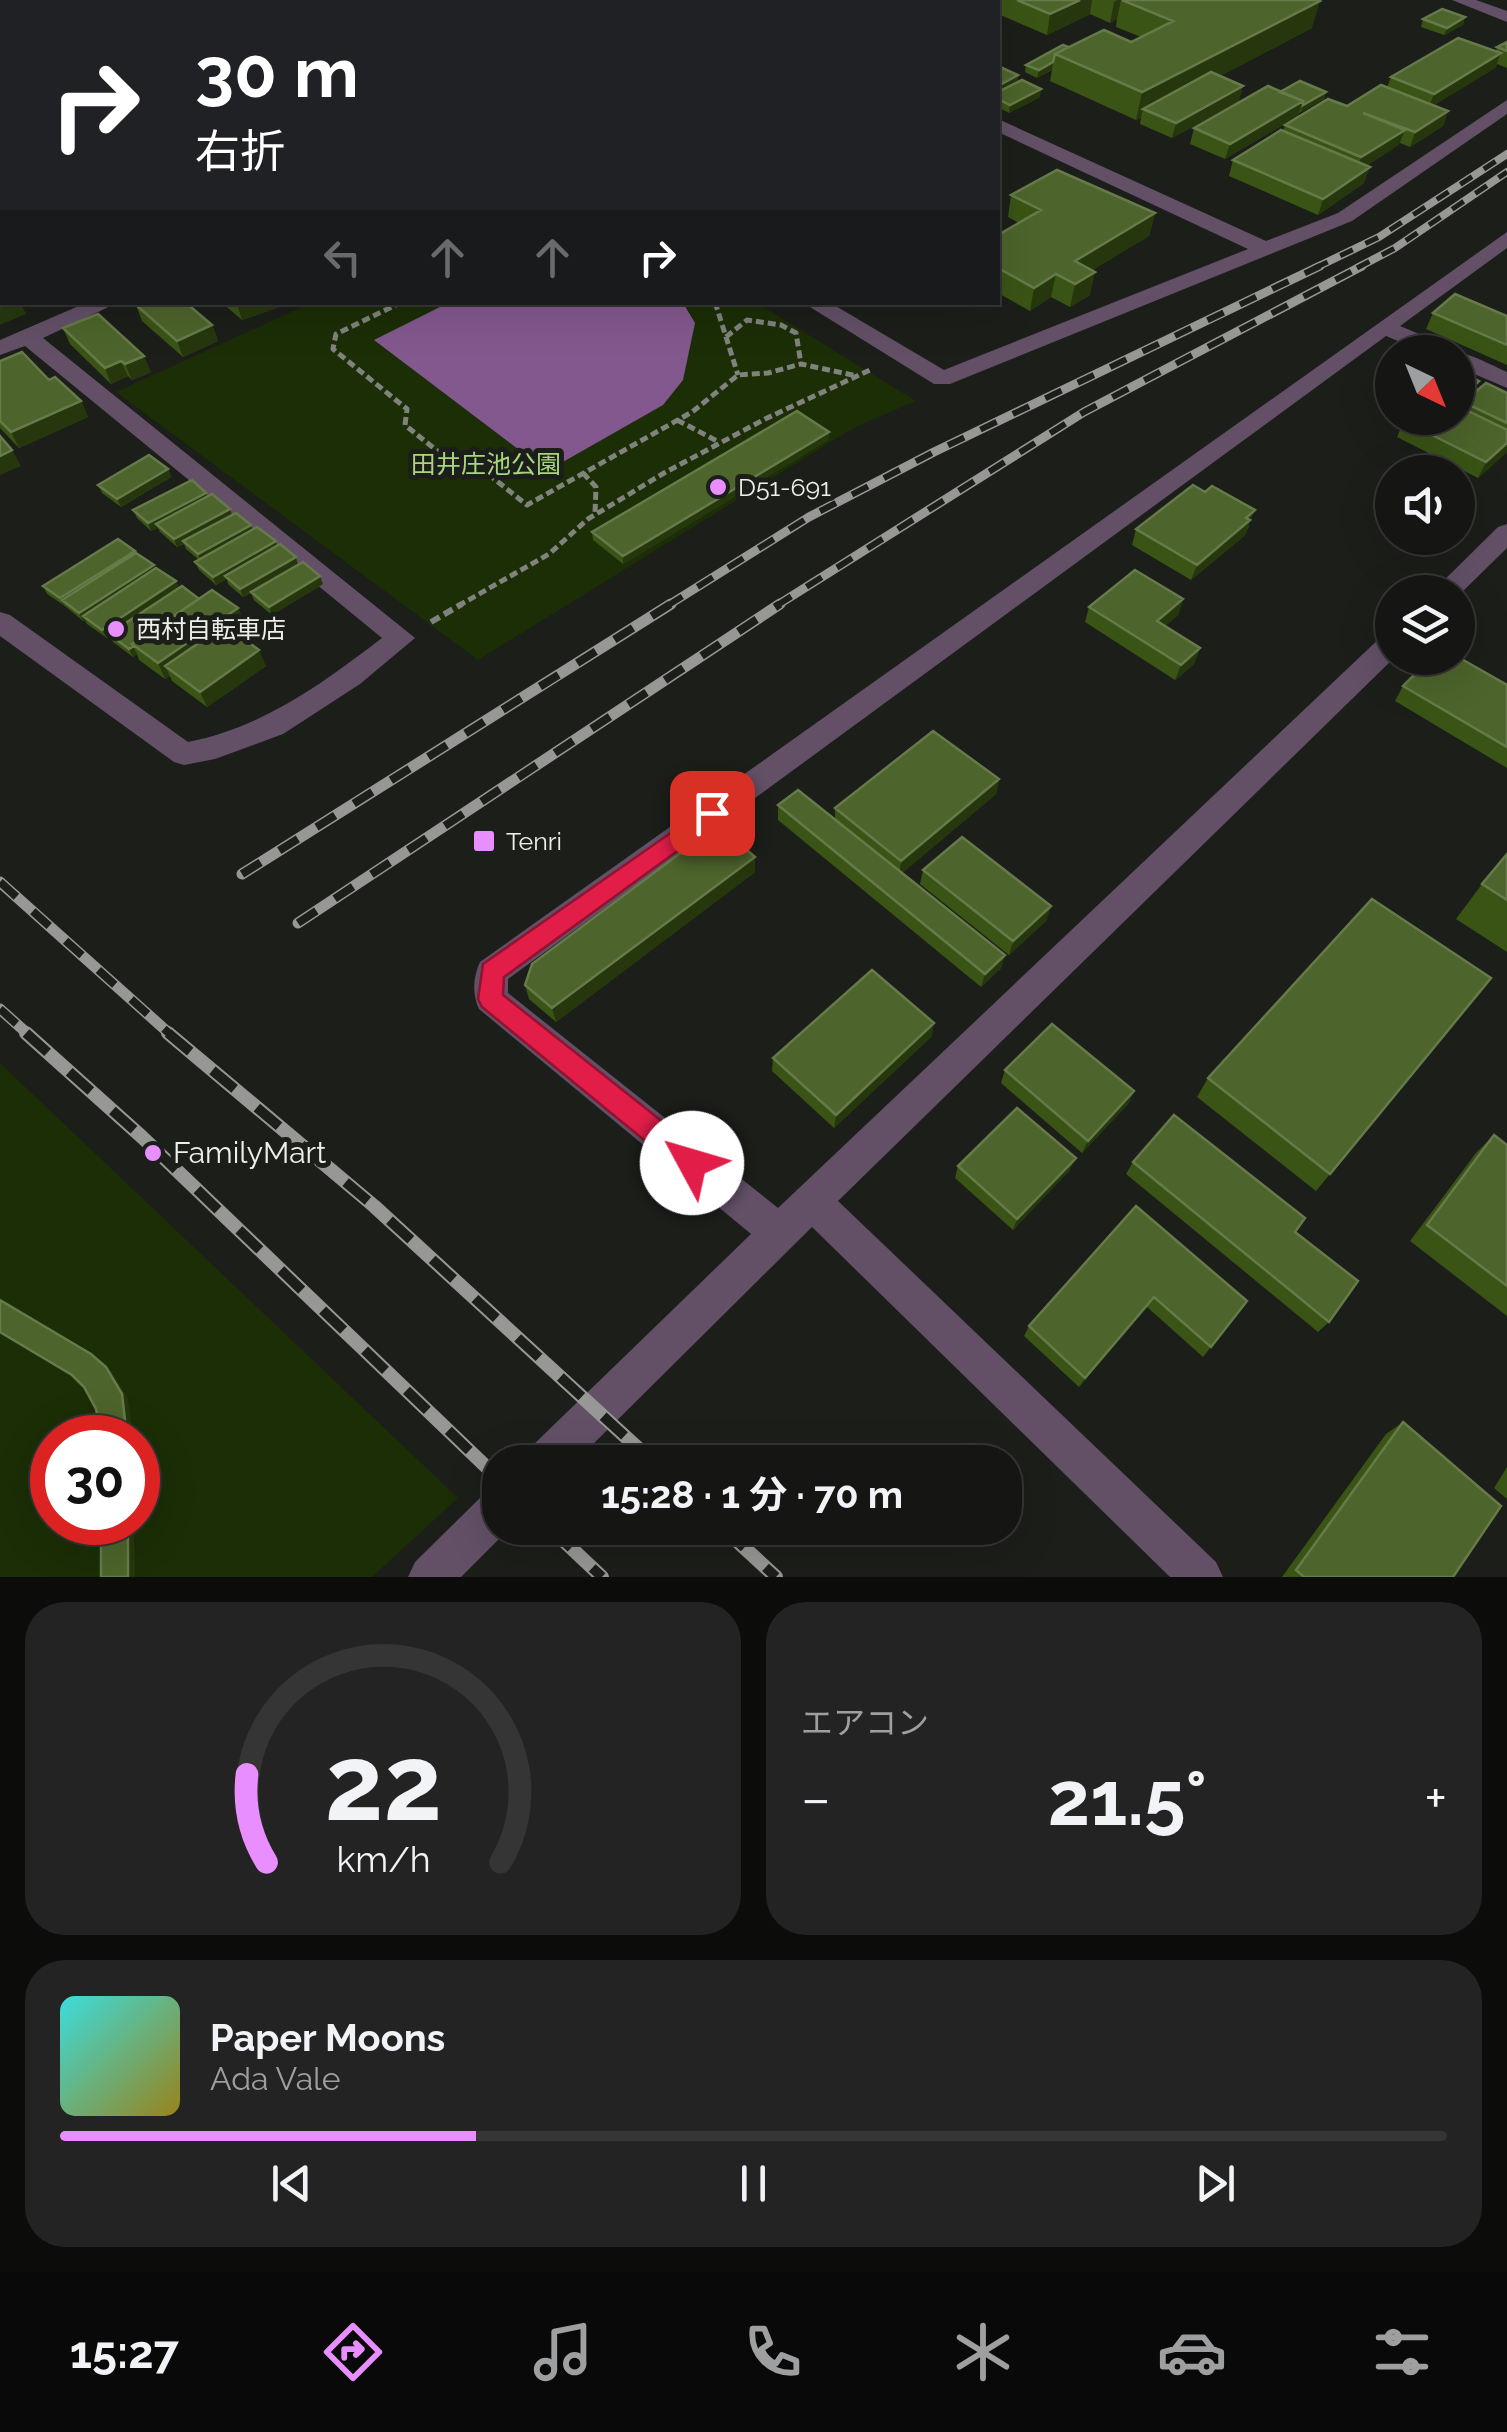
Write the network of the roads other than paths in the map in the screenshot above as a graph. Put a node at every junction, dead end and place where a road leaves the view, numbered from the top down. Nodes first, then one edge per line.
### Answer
1 (1460, 0) edge
2 (1507, 17) edge
3 (1507, 106) edge
4 (1000, 126) edge
5 (1507, 238) edge
6 (1268, 250) junction
7 (101, 305) edge
8 (818, 305) edge
9 (1384, 327) junction
10 (1403, 335) edge
11 (27, 336) junction
12 (0, 348) edge
13 (1475, 367) edge
14 (1507, 381) edge
15 (1507, 533) edge
16 (1463, 575) edge
17 (0, 622) edge
18 (1375, 659) edge
19 (812, 1200) junction
20 (778, 1233) junction
21 (563, 1445) edge
22 (482, 1526) edge
23 (430, 1577) edge
24 (1201, 1577) edge

1 - 2 street
3 - 6 street
4 - 6 street
5 - 9 street
6 - 8 street
7 - 11 street
9 - 10 street
9 - 20 street
11 - 12 street
11 - 17 street
13 - 14 street
15 - 16 street
18 - 19 street
19 - 20 street
19 - 24 street
20 - 21 street
22 - 23 street

